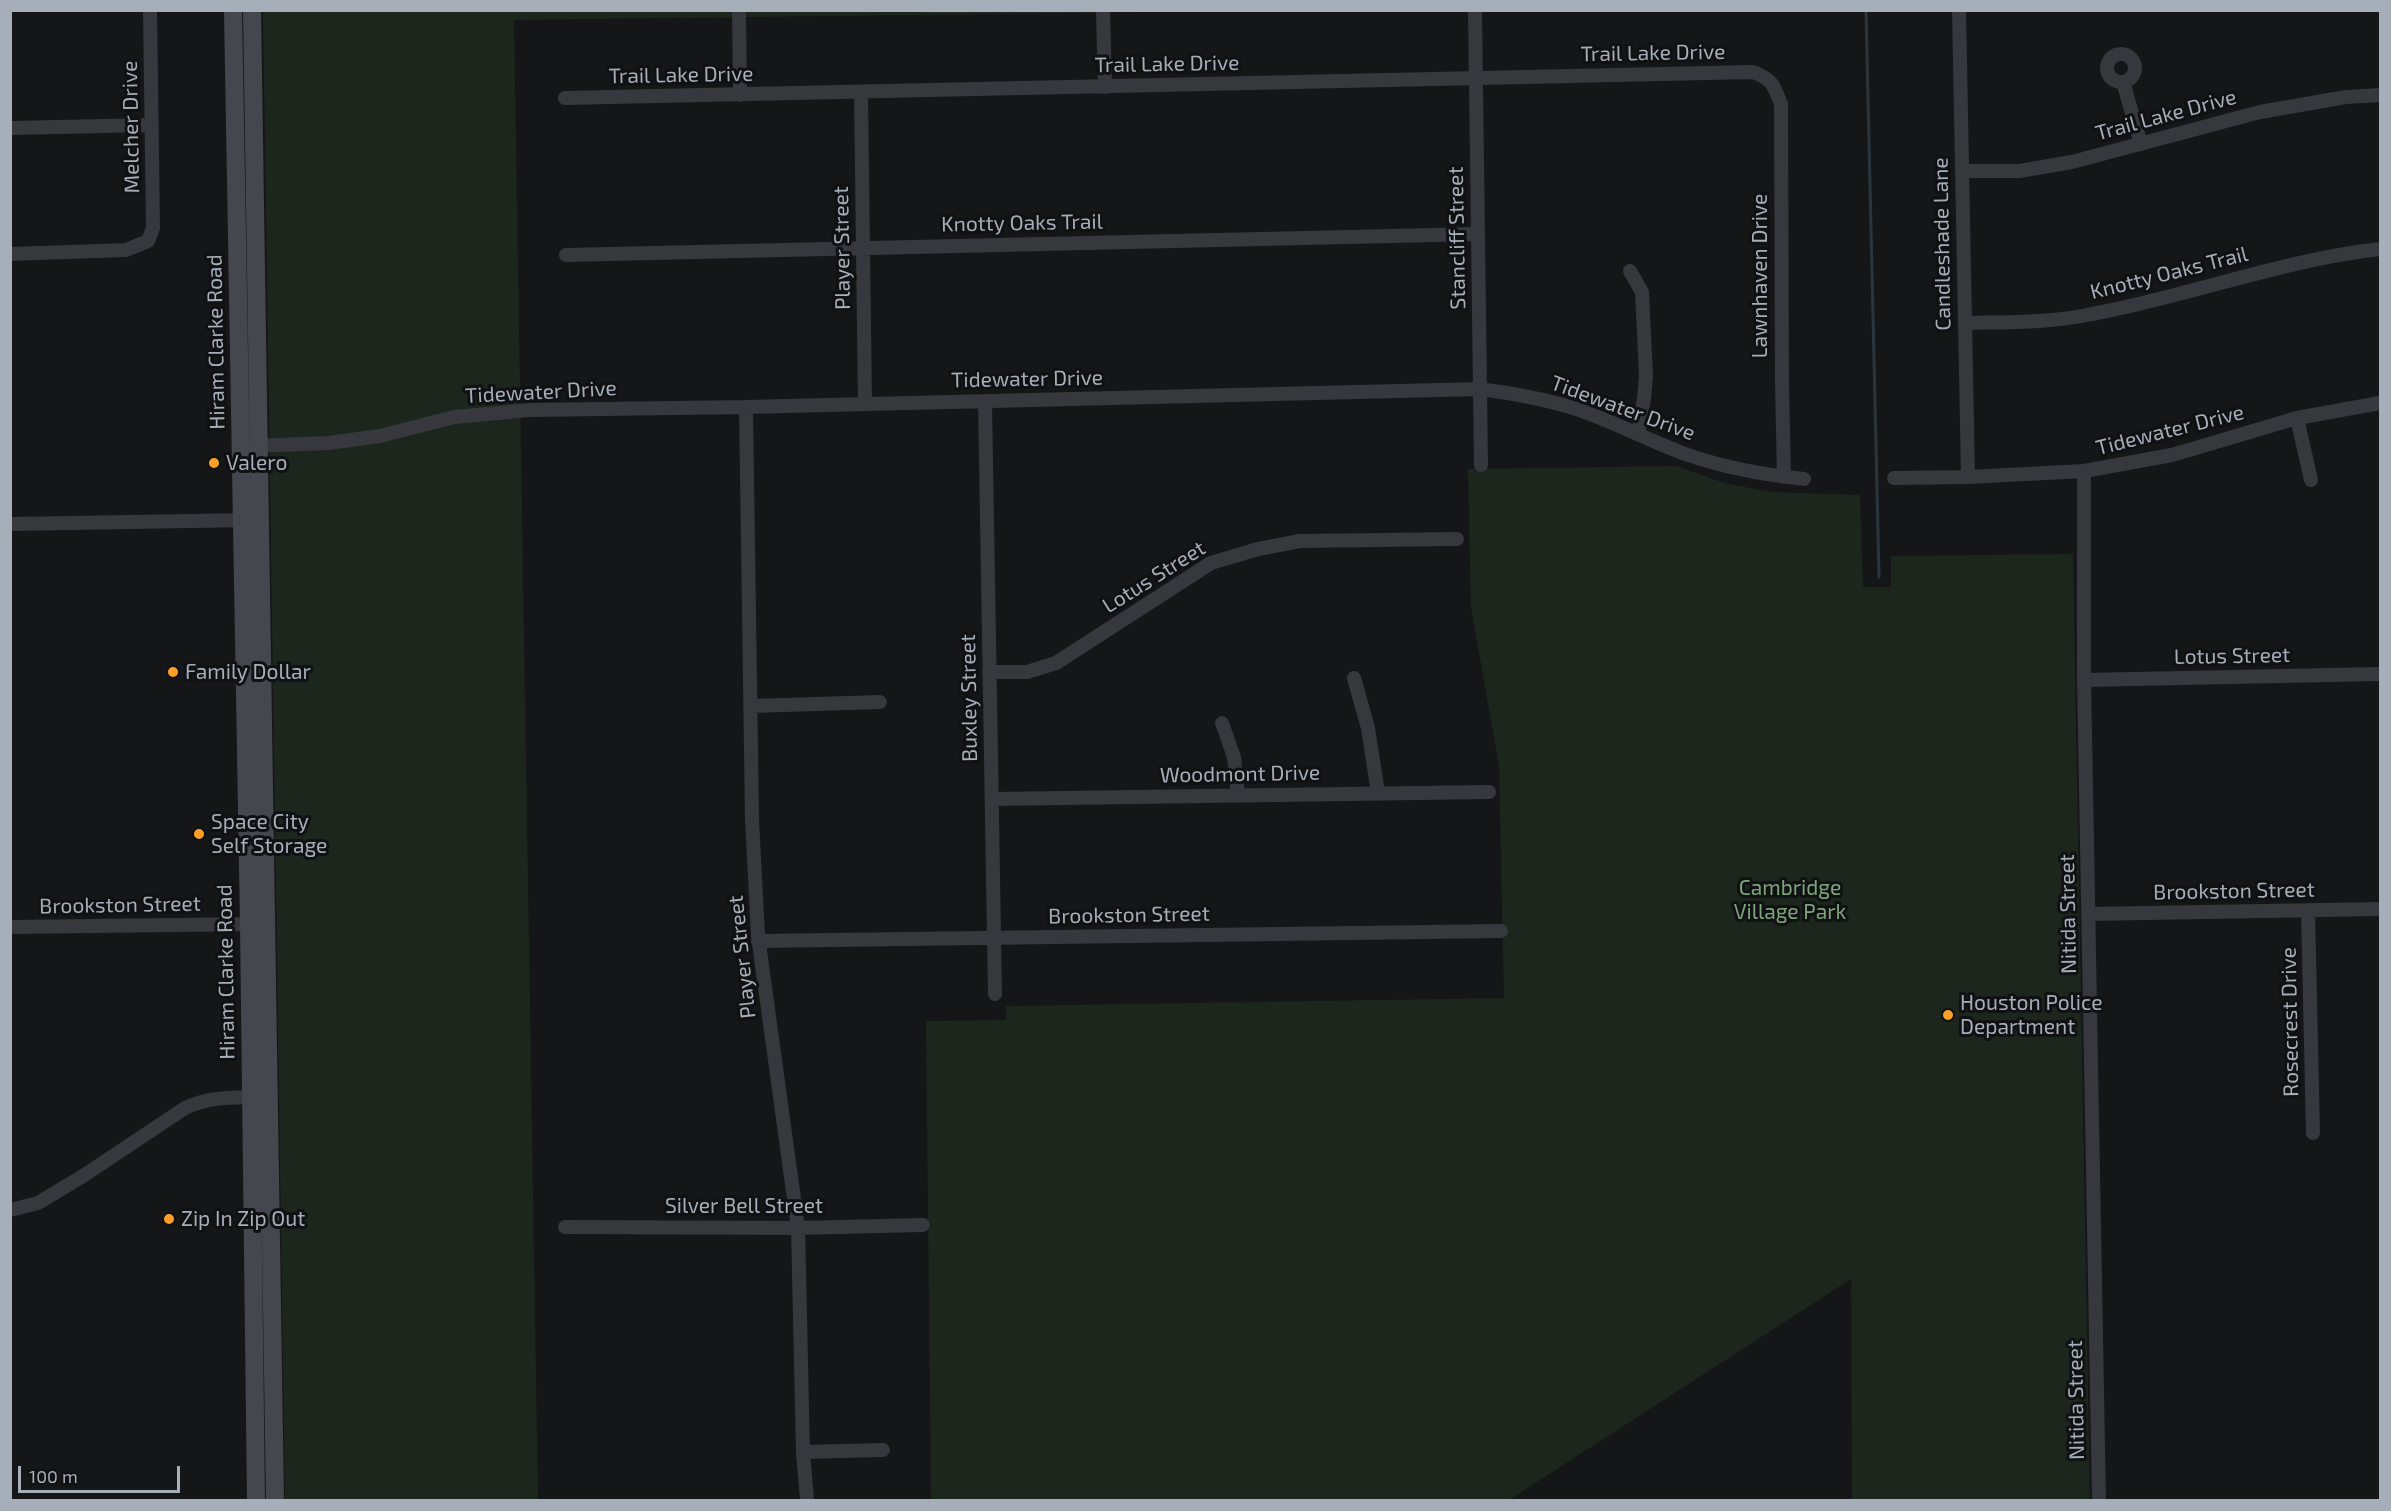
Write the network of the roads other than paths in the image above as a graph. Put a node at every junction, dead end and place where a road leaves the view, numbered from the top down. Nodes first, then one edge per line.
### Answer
1 (150, 10) edge
2 (233, 10) edge
3 (252, 10) edge
4 (739, 10) edge
5 (1475, 10) edge
6 (1959, 10) edge
7 (1103, 11) edge
8 (234, 53) junction
9 (252, 53) junction
10 (1476, 77) junction
11 (1768, 78) joint
12 (2123, 82) dead end
13 (1105, 87) junction
14 (861, 93) junction
15 (740, 95) junction
16 (2380, 95) edge
17 (566, 98) dead end
18 (151, 125) junction
19 (10, 128) edge
20 (2141, 144) junction
21 (1962, 171) junction
22 (1478, 234) junction
23 (863, 247) junction
24 (2380, 249) edge
25 (246, 252) junction
26 (10, 254) edge
27 (566, 255) dead end
28 (1630, 271) dead end
29 (1965, 323) junction
30 (1480, 389) junction
31 (985, 401) junction
32 (865, 403) junction
33 (2380, 403) edge
34 (746, 407) junction
35 (2298, 418) junction
36 (1638, 434) junction
37 (249, 446) junction
38 (1481, 465) dead end
39 (2084, 471) junction
40 (1784, 477) junction
41 (1968, 477) junction
42 (1894, 478) dead end
43 (1804, 479) dead end
44 (2311, 480) dead end
45 (250, 520) junction
46 (10, 524) edge
47 (1457, 539) dead end
48 (989, 672) junction
49 (2380, 674) edge
50 (1354, 678) dead end
51 (2084, 680) junction
52 (880, 702) dead end
53 (752, 706) junction
54 (1222, 723) dead end
55 (1489, 792) dead end
56 (1377, 793) junction
57 (1238, 795) junction
58 (992, 799) junction
59 (2380, 909) edge
60 (2308, 910) junction
61 (2089, 914) junction
62 (257, 924) junction
63 (10, 927) edge
64 (1500, 931) dead end
65 (994, 937) junction
66 (758, 941) junction
67 (995, 994) dead end
68 (259, 1097) junction
69 (2313, 1133) dead end
70 (10, 1210) edge
71 (923, 1225) dead end
72 (565, 1227) dead end
73 (798, 1228) junction
74 (253, 1278) junction
75 (271, 1279) junction
76 (274, 1417) junction
77 (255, 1418) junction
78 (883, 1450) dead end
79 (803, 1452) junction
80 (256, 1500) edge
81 (275, 1500) edge
82 (807, 1500) edge
83 (2099, 1500) edge

1 - 18 street, Melcher Drive
2 - 8 main road, Hiram Clarke Road
3 - 9 main road, Hiram Clarke Road
4 - 15 street
5 - 10 street, Stancliff Street
6 - 21 street, Candleshade Lane
7 - 13 street
8 - 9 main road
8 - 25 main road, Hiram Clarke Road
9 - 25 main road, Hiram Clarke Road
10 - 11 street, Trail Lake Drive
10 - 13 street, Trail Lake Drive
10 - 22 street, Stancliff Street
11 - 40 street, Lawnhaven Drive
12 - 20 street
13 - 14 street, Trail Lake Drive
14 - 15 street, Trail Lake Drive
14 - 23 street, Player Street
15 - 17 street, Trail Lake Drive
16 - 20 street, Trail Lake Drive
18 - 19 street
18 - 26 street, Melcher Drive
20 - 21 street, Trail Lake Drive
21 - 29 street, Candleshade Lane
22 - 23 street, Knotty Oaks Trail
22 - 30 street, Stancliff Street
23 - 27 street, Knotty Oaks Trail
23 - 32 street, Player Street
24 - 29 street, Knotty Oaks Trail
25 - 37 main road, Hiram Clarke Road
28 - 36 street
29 - 41 street, Candleshade Lane
30 - 31 street, Tidewater Drive
30 - 36 street, Tidewater Drive
30 - 38 street, Stancliff Street
31 - 32 street, Tidewater Drive
31 - 48 street, Buxley Street
32 - 34 street, Tidewater Drive
33 - 35 street, Tidewater Drive
34 - 37 street, Tidewater Drive
34 - 53 street, Player Street
35 - 39 street, Tidewater Drive
35 - 44 street
36 - 40 street, Tidewater Drive
37 - 45 main road, Hiram Clarke Road
39 - 41 street, Tidewater Drive
39 - 51 street, Nitida Street
40 - 43 street, Tidewater Drive
41 - 42 street, Tidewater Drive
45 - 46 street
45 - 62 main road, Hiram Clarke Road
47 - 48 street, Lotus Street
48 - 58 street, Buxley Street
49 - 51 street, Lotus Street
50 - 56 street
51 - 61 street, Nitida Street
52 - 53 street
53 - 66 street, Player Street
54 - 57 street
55 - 56 street, Woodmont Drive
56 - 57 street, Woodmont Drive
57 - 58 street, Woodmont Drive
58 - 65 street, Buxley Street
59 - 60 street, Brookston Street
60 - 61 street, Brookston Street
60 - 69 street, Rosecrest Drive
61 - 83 street, Nitida Street
62 - 63 street, Brookston Street
62 - 68 main road, Hiram Clarke Road
64 - 65 street, Brookston Street
65 - 66 street, Brookston Street
65 - 67 street, Buxley Street
66 - 73 street, Player Street
68 - 70 street
68 - 74 main road, Hiram Clarke Road
68 - 75 main road, Hiram Clarke Road
71 - 73 street, Silver Bell Street
72 - 73 street, Silver Bell Street
73 - 79 street, Player Street
74 - 75 main road
74 - 77 main road, Hiram Clarke Road
75 - 76 main road, Hiram Clarke Road
76 - 77 main road
76 - 81 main road, Hiram Clarke Road
77 - 80 main road, Hiram Clarke Road
78 - 79 street
79 - 82 street, Player Street

